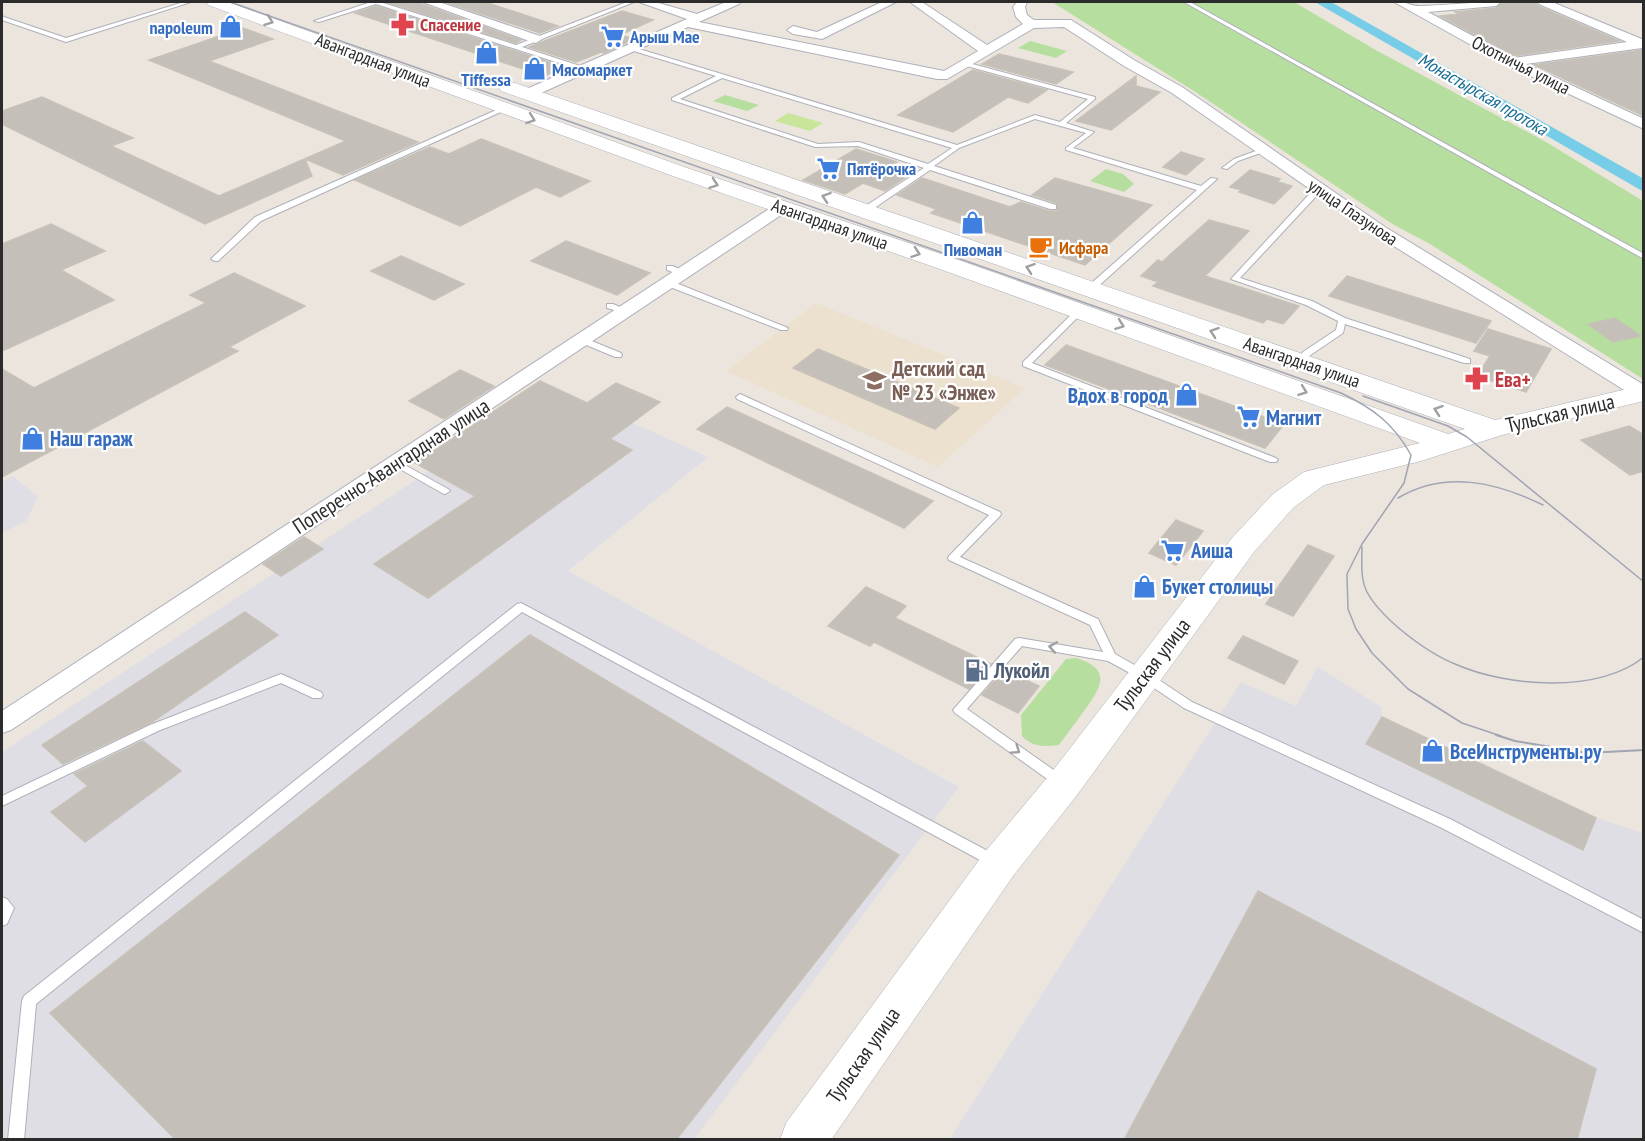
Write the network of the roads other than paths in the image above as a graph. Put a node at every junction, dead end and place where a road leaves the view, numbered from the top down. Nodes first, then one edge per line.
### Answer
1 (188, 2) edge
2 (217, 2) edge
3 (260, 2) edge
4 (376, 2) edge
5 (429, 2) edge
6 (631, 2) edge
7 (645, 2) edge
8 (735, 2) edge
9 (890, 2) edge
10 (915, 2) edge
11 (1022, 2) edge
12 (1187, 2) edge
13 (1400, 2) edge
14 (1496, 2) edge
15 (1543, 2) edge
16 (282, 9) dead end
17 (1418, 10) junction
18 (2, 18) edge
19 (309, 19) joint
20 (691, 20) junction
21 (1031, 24) junction
22 (347, 32) dead end
23 (536, 39) junction
24 (764, 39) junction
25 (1643, 44) edge
26 (515, 48) junction
27 (629, 48) junction
28 (987, 51) junction
29 (1512, 62) junction
30 (965, 64) junction
31 (584, 69) junction
32 (720, 77) junction
33 (495, 83) dead end
34 (527, 94) junction
35 (503, 109) junction
36 (1640, 122) edge
37 (1061, 124) junction
38 (957, 147) junction
39 (1264, 150) junction
40 (929, 167) junction
41 (1225, 168) dead end
42 (1213, 179) dead end
43 (1202, 189) junction
44 (1318, 190) junction
45 (1053, 207) dead end
46 (781, 208) junction
47 (864, 211) junction
48 (1644, 257) edge
49 (215, 259) dead end
50 (674, 274) junction
51 (1085, 300) junction
52 (1342, 320) junction
53 (784, 328) dead end
54 (582, 340) junction
55 (618, 355) dead end
56 (1467, 361) dead end
57 (1300, 362) junction
58 (1643, 394) edge
59 (740, 397) dead end
60 (1493, 429) junction
61 (1447, 443) junction
62 (1273, 460) dead end
63 (396, 463) junction
64 (446, 491) dead end
65 (1110, 657) junction
66 (1143, 675) junction
67 (317, 695) dead end
68 (2, 723) edge
69 (1064, 784) junction
70 (2, 801) edge
71 (999, 864) junction
72 (2, 903) edge
73 (2, 920) edge
74 (1644, 927) edge
75 (16, 1140) edge
76 (803, 1140) edge

1 - 18 lane
2 -> 35 main road, Авангардная улица
3 - 16 main road
4 - 19 lane
4 - 26 lane
5 - 23 street
6 - 23 lane
7 - 20 street
8 - 20 street
9 - 24 street
10 - 28 street
11 - 21 street
12 - 48 lane
13 - 17 street, Охотничья улица
14 - 17 street
15 - 25 street
17 - 29 street, Охотничья улица
19 - 22 main road, Авангардная улица
20 - 24 street
20 - 27 street
21 - 28 street
21 - 39 street, улица Глазунова
23 - 26 lane
24 - 30 street
25 - 29 street
26 - 31 lane
27 - 31 street
27 - 32 lane
28 - 30 street
29 - 36 street, Охотничья улица
30 - 37 lane
31 - 34 street
32 - 38 lane
32 - 40 lane
33 - 34 main road, Авангардная улица
47 -> 34 main road, Авангардная улица
35 -> 46 main road, Авангардная улица
35 - 49 lane
37 - 38 lane
37 - 43 lane
38 - 40 lane
39 - 41 lane
39 - 44 street, улица Глазунова
40 - 45 lane
40 - 47 lane
42 - 43 lane
43 - 51 lane
44 - 52 lane
44 - 58 street, улица Глазунова
46 - 50 street, Поперечно-Авангардная улица
46 -> 51 main road, Авангардная улица
51 -> 47 main road, Авангардная улица
50 - 53 lane
50 - 54 street, Поперечно-Авангардная улица
57 -> 51 main road, Авангардная улица
51 -> 61 main road, Авангардная улица
51 - 62 lane
52 - 56 lane
52 - 57 lane
54 - 55 lane
54 - 63 street, Поперечно-Авангардная улица
60 -> 57 main road, Авангардная улица
58 - 60 main road, Тульская улица
59 - 65 lane
60 - 61 main road, Тульская улица
61 - 66 main road, Тульская улица
63 - 64 lane
63 - 68 street, Поперечно-Авангардная улица
65 - 66 lane
65 -> 69 lane
66 - 69 main road, Тульская улица
66 - 74 lane
67 - 70 lane
69 - 71 main road, Тульская улица
71 - 75 lane
71 - 76 main road, Тульская улица
72 - 73 lane

